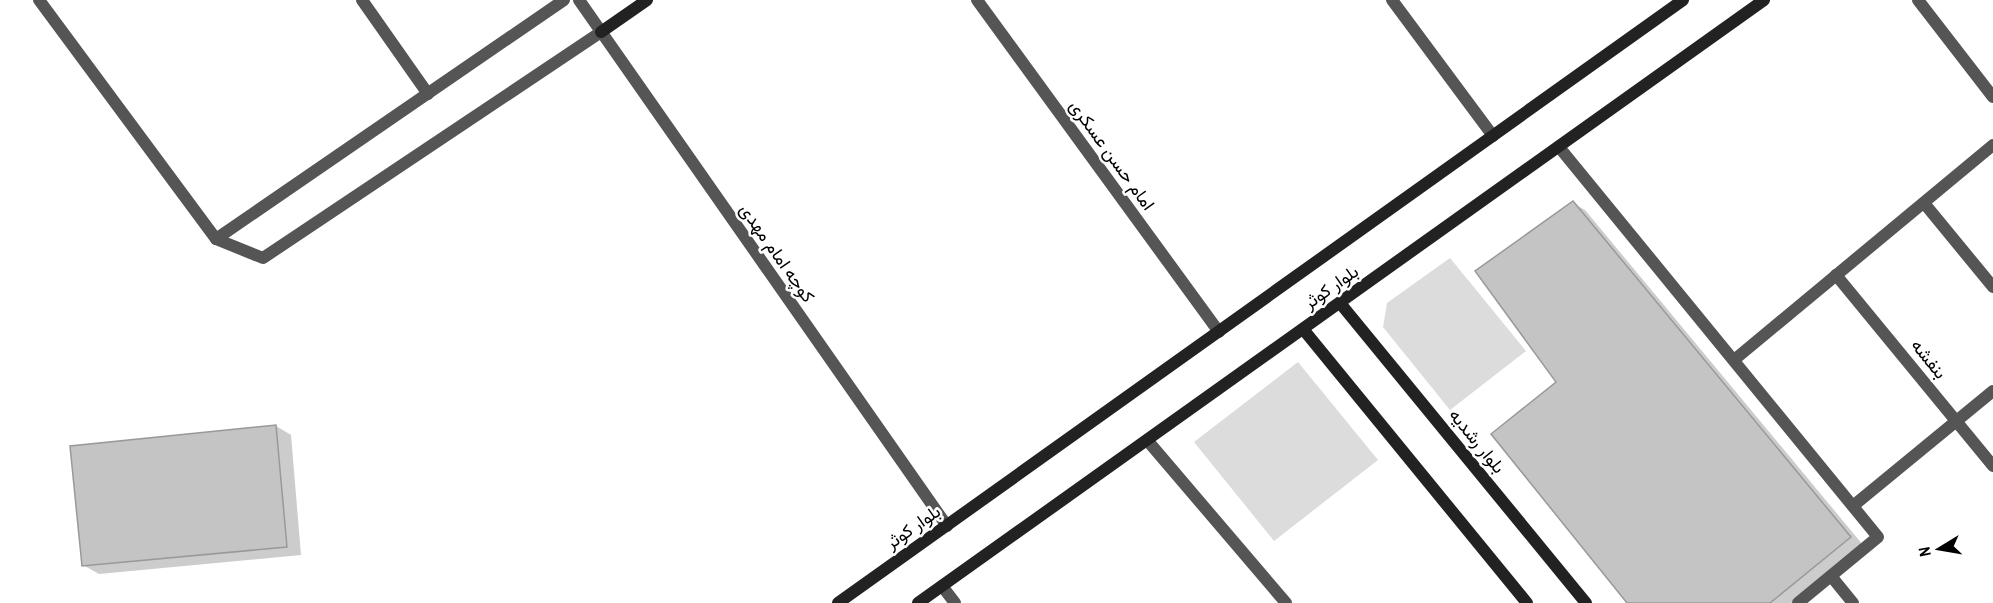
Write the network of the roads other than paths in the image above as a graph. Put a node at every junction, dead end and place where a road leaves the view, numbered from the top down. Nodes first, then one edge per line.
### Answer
1 (39, 0) edge
2 (362, 0) edge
3 (564, 0) edge
4 (579, 0) edge
5 (646, 0) edge
6 (977, 0) edge
7 (1392, 0) edge
8 (1683, 0) edge
9 (1764, 0) edge
10 (1918, 0) edge
11 (601, 32) junction
12 (428, 94) junction
13 (1993, 97) edge
14 (1493, 136) junction
15 (1993, 145) edge
16 (1558, 147) junction
17 (1924, 202) junction
18 (216, 239) junction
19 (1836, 275) junction
20 (1993, 287) edge
21 (1340, 303) junction
22 (1302, 329) junction
23 (1219, 332) junction
24 (1734, 360) junction
25 (1993, 391) edge
26 (1956, 421) junction
27 (1147, 440) junction
28 (1993, 466) edge
29 (1853, 506) junction
30 (946, 526) junction
31 (1832, 576) junction
32 (942, 586) junction
33 (838, 603) edge
34 (918, 603) edge
35 (955, 603) edge
36 (1286, 603) edge
37 (1527, 603) edge
38 (1586, 603) edge
39 (1798, 603) edge
40 (1853, 603) edge

1 - 18 street
2 - 12 street
3 - 12 street
4 - 11 street, کوچه امام مهدی
5 - 11 main road
6 - 23 street, امام حسن عسکری
7 - 14 street
8 - 14 main road, بلوار کوثر
9 - 16 main road, بلوار کوثر
10 - 13 street
11 - 18 street
11 - 30 street, کوچه امام مهدی
12 - 18 street
14 - 23 main road, بلوار کوثر
15 - 17 street
16 - 21 main road, بلوار کوثر
16 - 24 street
17 - 19 street
17 - 20 street
19 - 24 street
19 - 26 street, بنفشه
21 - 22 main road, بلوار کوثر
21 - 38 main road, بلوار رشدیه
22 - 27 main road, بلوار کوثر
22 - 37 main road
23 - 30 main road, بلوار کوثر
24 - 29 street
25 - 26 street
26 - 28 street, بنفشه
26 - 29 street
27 - 32 main road, بلوار کوثر
27 - 36 street
29 - 31 street
30 - 33 main road, بلوار کوثر
31 - 39 street
31 - 40 street
32 - 34 main road, بلوار کوثر
32 - 35 street

